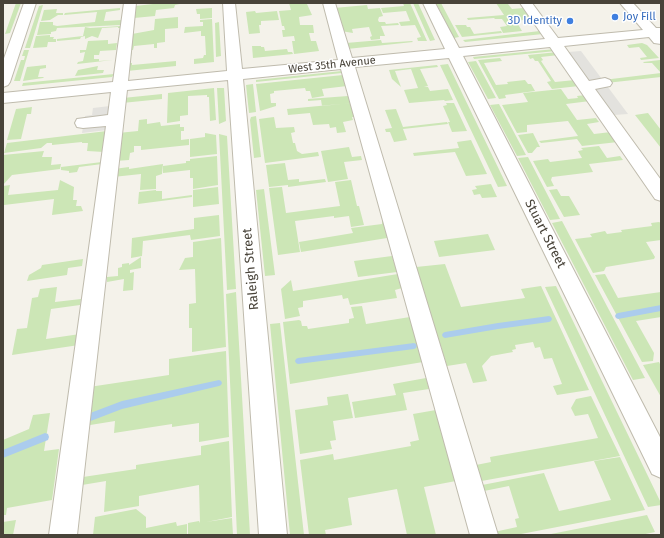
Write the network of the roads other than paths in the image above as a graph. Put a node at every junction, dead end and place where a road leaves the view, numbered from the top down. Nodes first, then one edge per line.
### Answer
1 (30, 3) edge
2 (130, 3) edge
3 (229, 3) edge
4 (329, 3) edge
5 (429, 3) edge
6 (526, 3) edge
7 (626, 3) edge
8 (658, 35) edge
9 (554, 42) junction
10 (454, 52) junction
11 (346, 63) junction
12 (235, 74) junction
13 (3, 82) edge
14 (605, 83) dead end
15 (119, 86) junction
16 (584, 86) junction
17 (3, 98) edge
18 (115, 120) junction
19 (83, 123) dead end
20 (661, 194) edge
21 (661, 465) edge
22 (62, 535) edge
23 (273, 535) edge
24 (484, 535) edge

1 - 13 street
2 - 15 street
3 - 12 street, Raleigh Street
4 - 11 street
5 - 10 street, Stuart Street
6 - 9 street
7 - 8 street
8 - 9 street, West 35th Avenue
9 - 10 street, West 35th Avenue
9 - 16 street
10 - 11 street, West 35th Avenue
10 - 21 street, Stuart Street
11 - 12 street, West 35th Avenue
11 - 24 street
12 - 15 street, West 35th Avenue
12 - 23 street, Raleigh Street
14 - 16 street
15 - 17 street, West 35th Avenue
15 - 18 street
16 - 20 street
18 - 19 street
18 - 22 street

